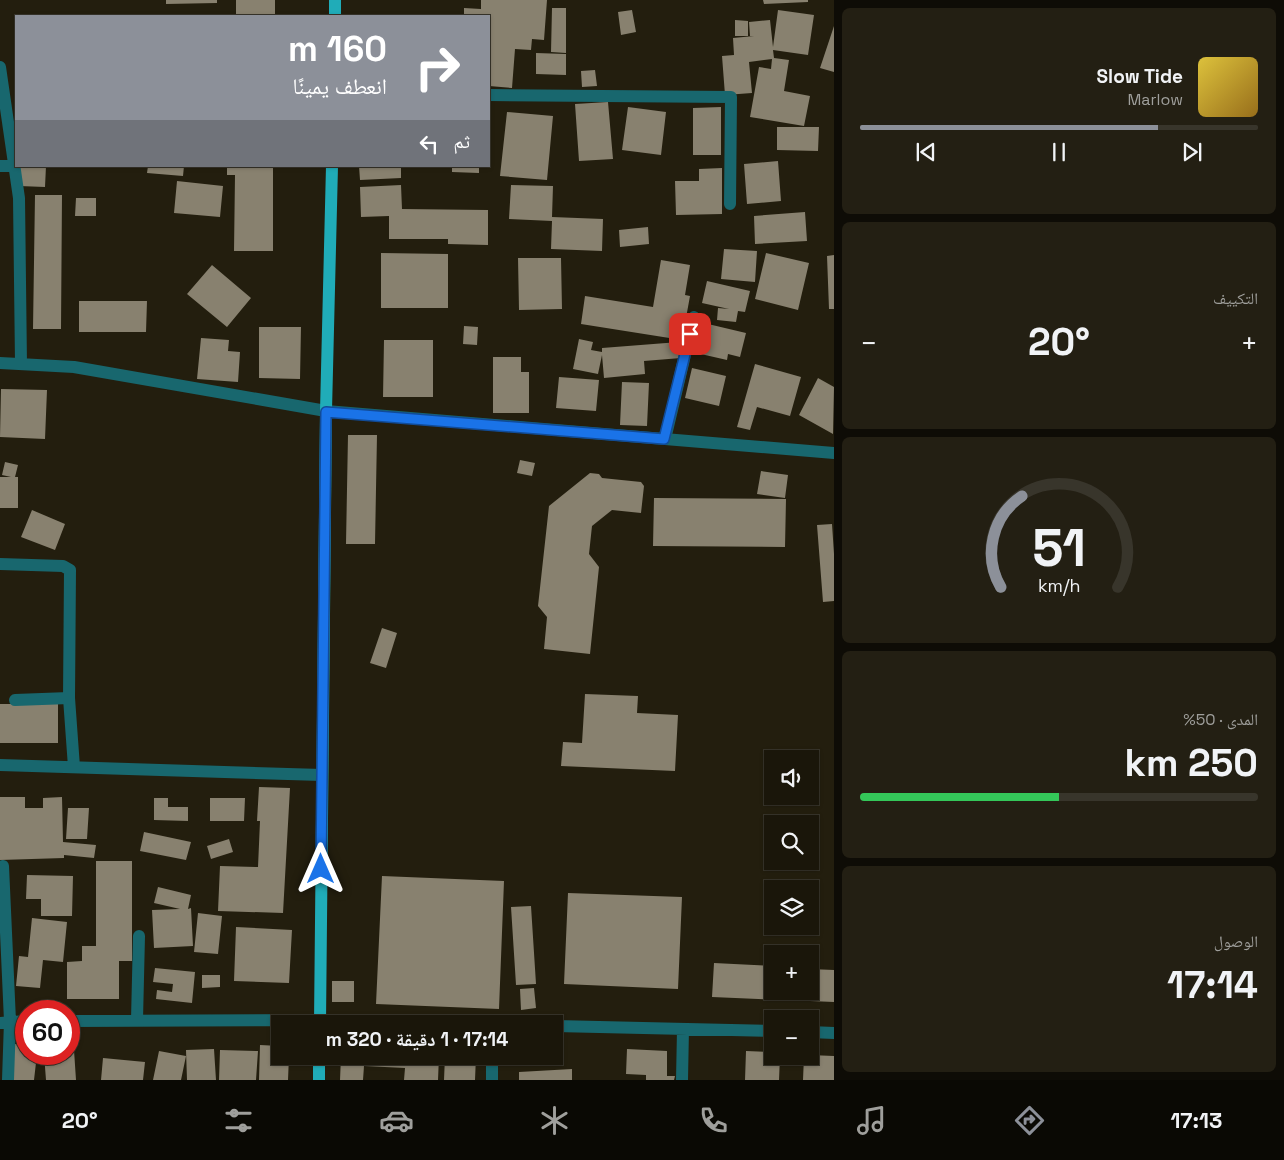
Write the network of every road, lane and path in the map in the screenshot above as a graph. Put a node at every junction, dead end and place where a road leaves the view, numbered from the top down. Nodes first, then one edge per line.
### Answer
1 (335, 0) edge
2 (335, 15) edge
3 (0, 67) edge
4 (490, 95) edge
5 (0, 166) edge
6 (15, 166) edge
7 (15, 167) edge
8 (332, 167) edge
9 (730, 204) dead end
10 (694, 317) dead end
11 (0, 363) edge
12 (21, 364) junction
13 (326, 412) junction
14 (664, 439) junction
15 (834, 453) edge
16 (0, 564) edge
17 (69, 698) junction
18 (15, 700) dead end
19 (0, 765) edge
20 (74, 767) junction
21 (322, 775) junction
22 (3, 866) dead end
23 (138, 936) dead end
24 (320, 1015) edge
25 (137, 1020) junction
26 (80, 1021) edge
27 (271, 1021) edge
28 (5, 1022) edge
29 (563, 1026) edge
30 (683, 1029) junction
31 (764, 1031) edge
32 (819, 1032) edge
33 (834, 1033) edge
34 (319, 1065) edge
35 (492, 1065) edge
36 (8, 1080) edge
37 (319, 1080) edge
38 (492, 1080) edge
39 (682, 1080) edge

1 - 2 main road
3 - 6 street
4 - 9 street
5 - 6 street
7 - 12 street
8 - 13 main road
10 - 14 street
11 - 12 street
12 - 13 street
13 - 14 street
13 - 21 main road
14 - 15 street
16 - 17 street
17 - 18 street
17 - 20 street
19 - 20 street
20 - 21 street
21 - 24 main road
22 - 28 street
23 - 25 street
25 - 26 street
25 - 27 street
28 - 36 street
29 - 30 street
30 - 31 street
30 - 39 street
32 - 33 street
34 - 37 main road
35 - 38 street

